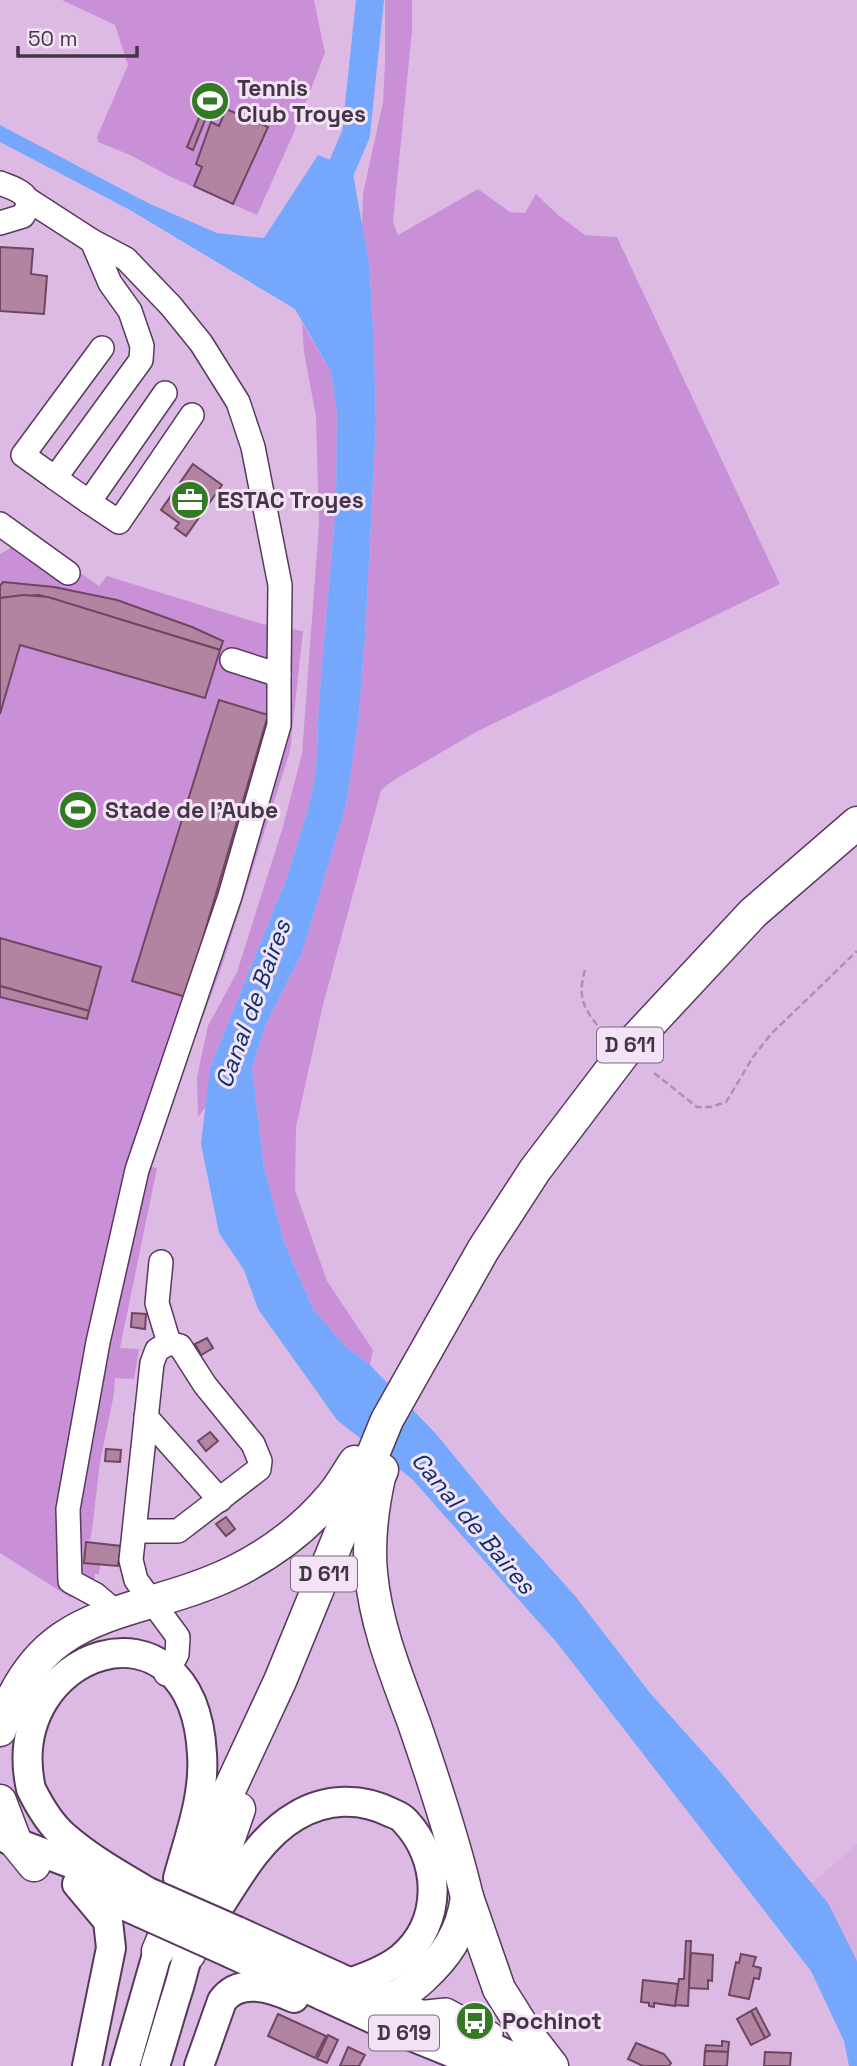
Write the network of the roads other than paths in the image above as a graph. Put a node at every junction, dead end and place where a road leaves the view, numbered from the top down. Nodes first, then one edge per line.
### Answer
1 (0, 183) edge
2 (27, 199) junction
3 (0, 223) edge
4 (92, 241) junction
5 (102, 348) dead end
6 (165, 393) dead end
7 (192, 415) dead end
8 (55, 478) junction
9 (89, 502) junction
10 (0, 524) edge
11 (68, 573) dead end
12 (232, 660) dead end
13 (279, 674) junction
14 (857, 823) edge
15 (161, 1262) dead end
16 (169, 1343) junction
17 (414, 1382) junction
18 (146, 1417) junction
19 (368, 1467) junction
20 (220, 1500) junction
21 (134, 1531) junction
22 (150, 1601) junction
23 (117, 1613) junction
24 (166, 1674) junction
25 (280, 1681) junction
26 (0, 1730) edge
27 (0, 1801) edge
28 (12, 1849) edge
29 (77, 1884) junction
30 (467, 1897) junction
31 (144, 1902) junction
32 (158, 1951) junction
33 (189, 1954) junction
34 (336, 1989) junction
35 (387, 2000) junction
36 (412, 2024) junction
37 (506, 2063) edge
38 (87, 2066) edge
39 (125, 2066) edge
40 (155, 2066) edge
41 (200, 2066) edge
42 (552, 2066) edge

1 - 2 lane
2 - 3 lane
2 - 4 lane
4 - 8 lane
4 - 13 lane
5 - 8 lane
6 - 9 lane
7 - 9 lane
8 - 9 lane
10 - 11 lane
12 - 13 lane
13 - 23 lane
14 - 17 highway, D 611
15 - 16 lane
16 - 18 lane
16 - 20 lane
17 - 19 highway
17 - 19 highway
18 - 20 lane
18 - 21 lane
19 - 22 highway
19 - 25 highway, D 611
19 - 30 highway
20 - 21 lane
21 - 22 lane
22 - 23 highway
22 - 24 lane
23 - 26 highway
24 - 31 main road
24 - 32 main road
25 - 32 highway, D 611
25 - 33 highway, D 611
27 - 28 highway
28 - 29 main road, D 619
28 - 31 main road, D 619
29 - 31 main road, D 619
29 - 38 main road
30 - 35 highway
30 - 42 highway
31 - 34 main road, D 619, bridge
32 - 39 main road
33 - 34 main road
33 - 40 main road
34 - 35 highway
34 - 36 main road, D 619
35 - 36 main road, D 619
36 - 37 main road, D 619
36 - 41 main road

